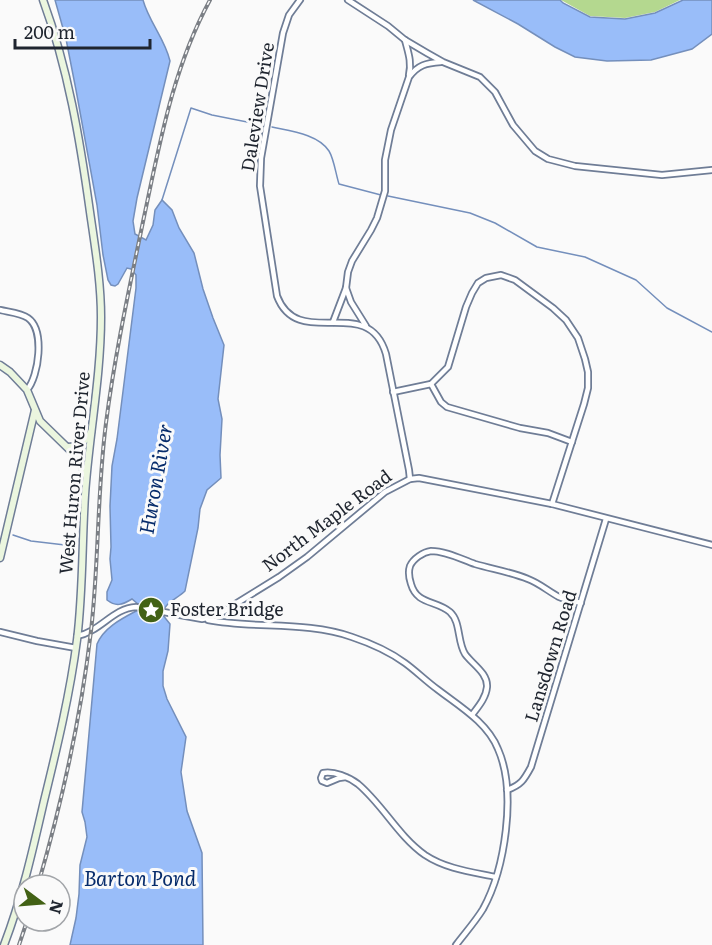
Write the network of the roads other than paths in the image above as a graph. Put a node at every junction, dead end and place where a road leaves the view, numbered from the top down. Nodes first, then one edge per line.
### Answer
1 (43, 0) edge
2 (300, 0) edge
3 (348, 0) edge
4 (405, 40) junction
5 (442, 62) junction
6 (409, 77) junction
7 (712, 170) edge
8 (346, 288) junction
9 (0, 310) edge
10 (333, 322) junction
11 (366, 326) junction
12 (0, 365) edge
13 (431, 384) junction
14 (27, 390) junction
15 (393, 392) junction
16 (35, 410) junction
17 (93, 428) junction
18 (572, 442) junction
19 (68, 447) junction
20 (87, 478) junction
21 (410, 479) junction
22 (552, 504) junction
23 (606, 519) junction
24 (712, 545) edge
25 (0, 558) edge
26 (581, 603) junction
27 (202, 619) junction
28 (0, 632) edge
29 (77, 636) junction
30 (76, 648) junction
31 (472, 715) junction
32 (346, 777) junction
33 (507, 790) junction
34 (496, 877) junction
35 (4, 945) edge
36 (456, 945) edge

1 - 17 street, West Huron River Drive
2 - 10 street, Daleview Drive
3 - 4 street
4 - 5 street
4 - 6 street
5 - 6 street
5 - 7 street
6 - 8 street
8 - 10 street
8 - 11 street
9 - 14 street
10 - 11 street, Daleview Drive
11 - 15 street
12 - 14 street
13 - 15 street
13 - 18 street
13 - 18 street
14 - 16 street
15 - 21 street
16 - 19 street
16 - 25 street
17 - 19 street
17 - 20 street, West Huron River Drive
18 - 22 street
19 - 20 street
20 - 29 street, West Huron River Drive
21 - 22 street, North Maple Road
21 - 27 street, North Maple Road
22 - 23 street, North Maple Road
23 - 24 street, North Maple Road
23 - 26 street, Lansdown Road
26 - 31 street
26 - 33 street, Lansdown Road
27 - 29 street
27 - 31 street
28 - 30 street
29 - 30 street, West Huron River Drive
30 - 35 street, West Huron River Drive
31 - 33 street
32 - 32 street
32 - 34 street
33 - 34 street
34 - 36 street

